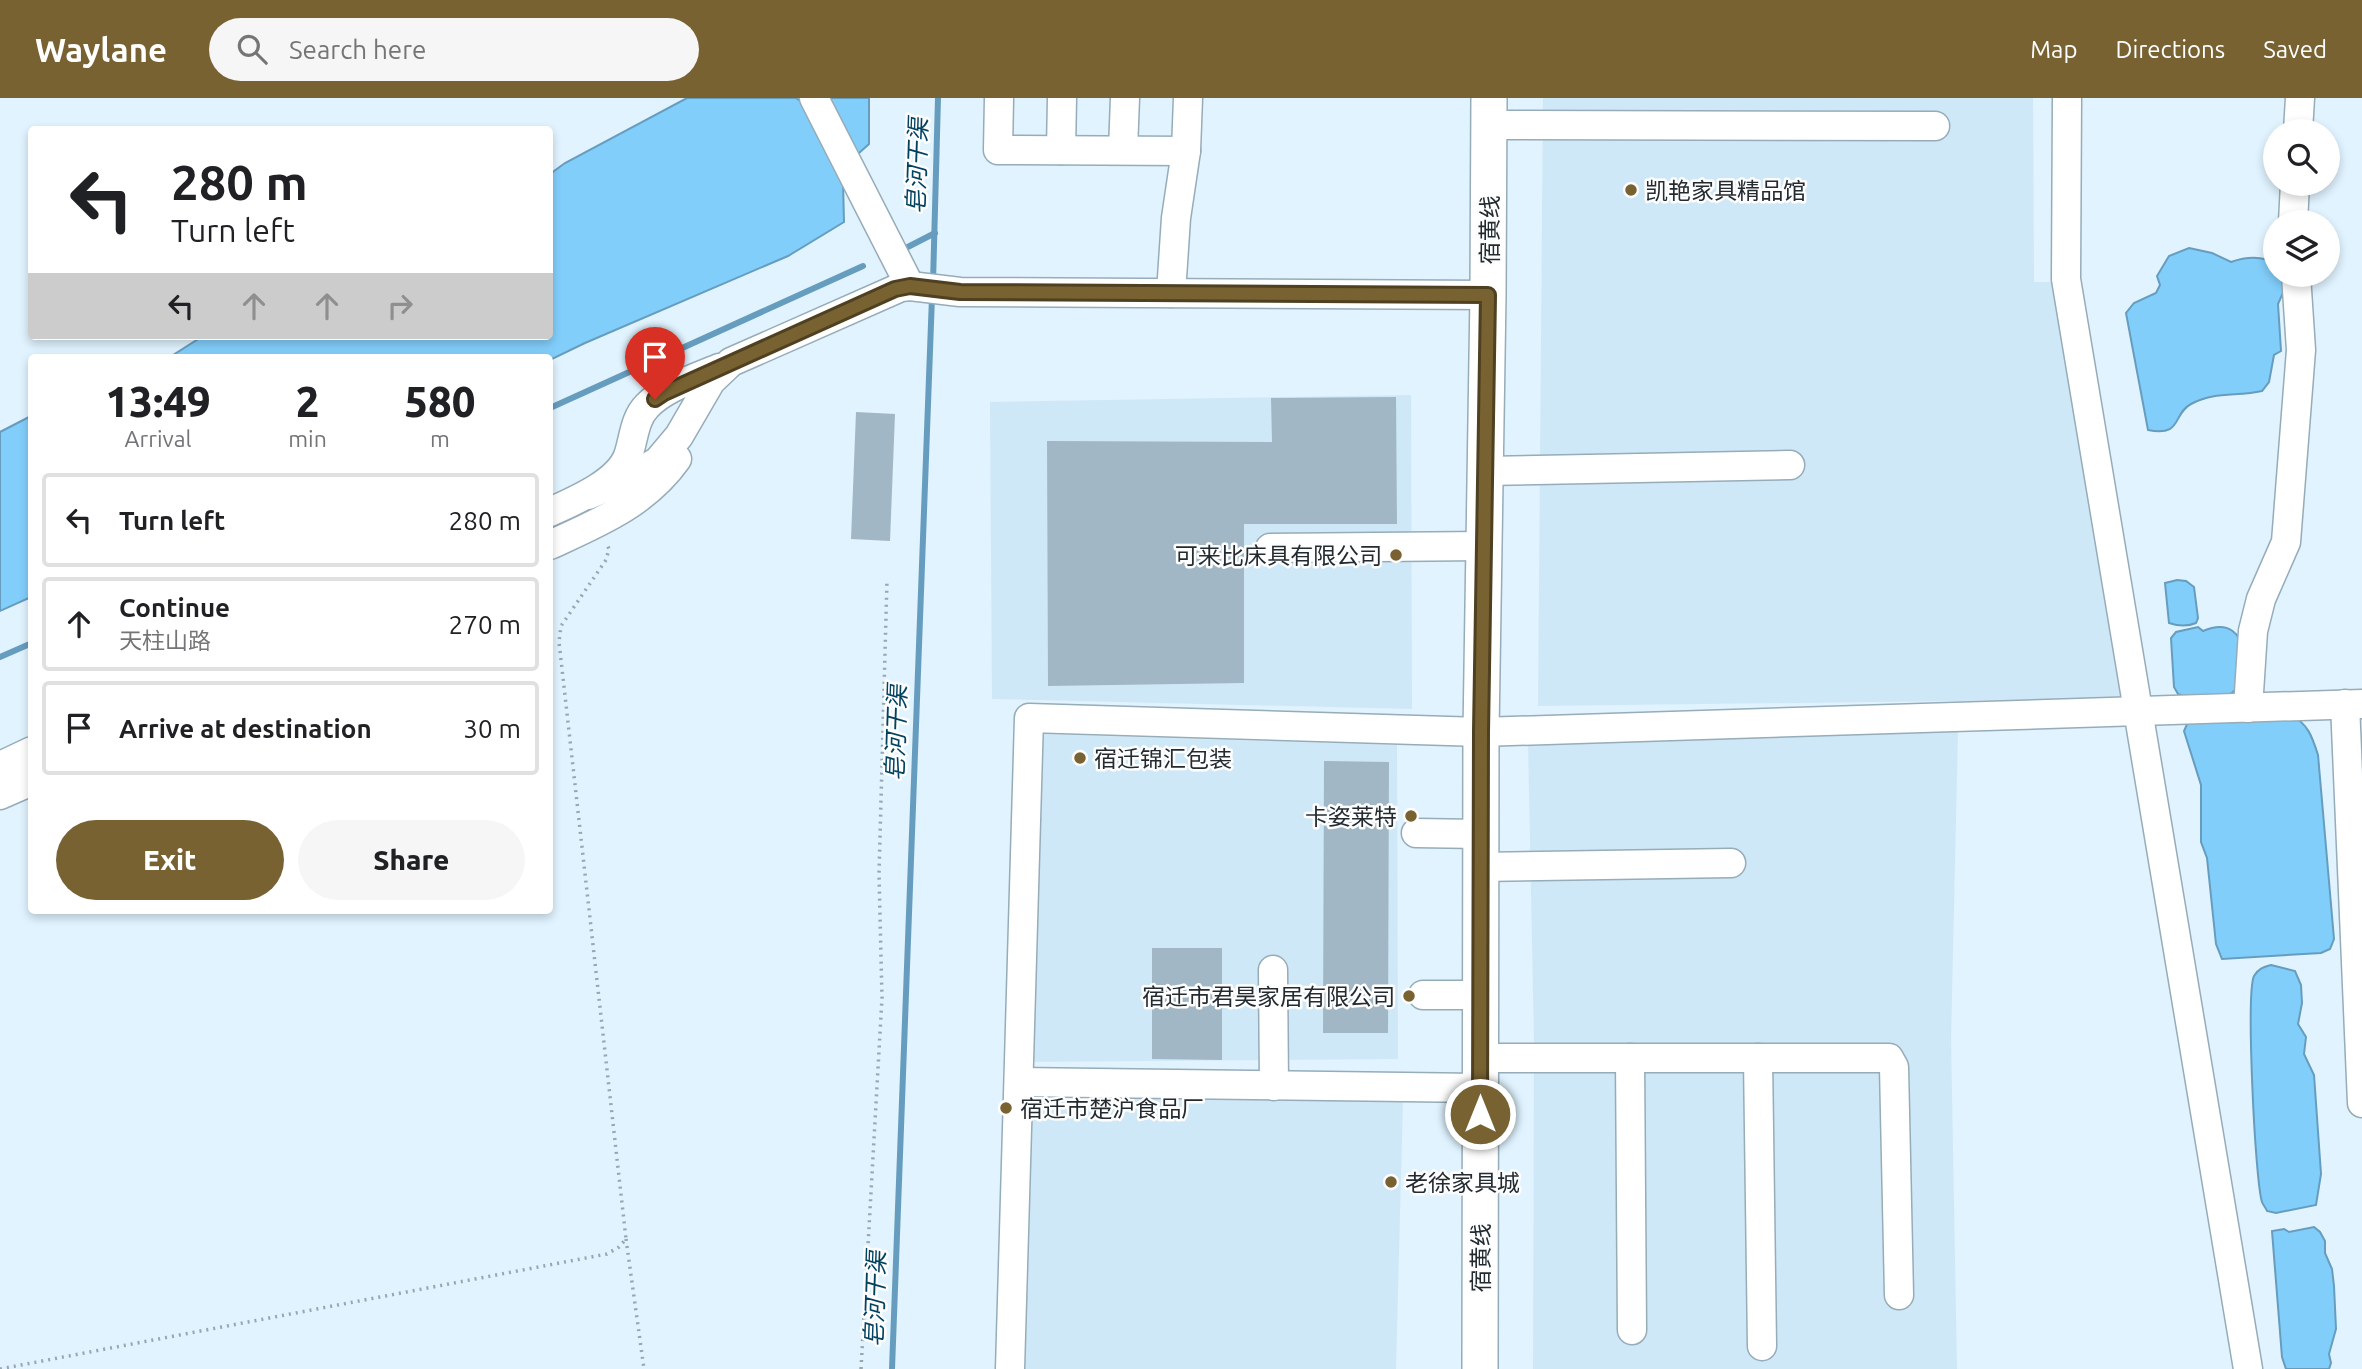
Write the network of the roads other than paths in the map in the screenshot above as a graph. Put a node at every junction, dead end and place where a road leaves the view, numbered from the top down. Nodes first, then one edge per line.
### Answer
1 (814, 98) edge
2 (999, 98) edge
3 (1062, 98) edge
4 (1125, 98) edge
5 (1188, 98) edge
6 (2067, 98) edge
7 (2300, 98) edge
8 (1489, 111) edge
9 (2299, 119) edge
10 (1935, 125) dead end
11 (1061, 150) junction
12 (1123, 150) junction
13 (1186, 150) junction
14 (914, 287) junction
15 (2297, 287) edge
16 (1171, 293) junction
17 (1488, 295) junction
18 (731, 362) junction
19 (1790, 465) dead end
20 (1485, 471) junction
21 (588, 495) junction
22 (553, 511) edge
23 (553, 544) edge
24 (1484, 546) junction
25 (1270, 548) dead end
26 (2354, 704) edge
27 (2248, 708) junction
28 (2140, 713) junction
29 (1481, 732) junction
30 (28, 753) edge
31 (0, 766) edge
32 (28, 783) edge
33 (0, 795) edge
34 (1416, 833) dead end
35 (1480, 850) junction
36 (1731, 863) dead end
37 (1273, 970) dead end
38 (1423, 995) dead end
39 (1480, 995) junction
40 (1630, 1058) junction
41 (1758, 1058) junction
42 (1480, 1073) junction
43 (1019, 1083) junction
44 (1274, 1086) junction
45 (2362, 1103) edge
46 (1899, 1295) dead end
47 (1632, 1330) dead end
48 (1762, 1346) dead end
49 (1010, 1369) edge
50 (1480, 1369) edge
51 (2248, 1369) edge

1 - 14 street
2 - 11 street
3 - 11 street
4 - 12 street
5 - 13 street
6 - 28 street
7 - 9 street
8 - 10 street
8 - 17 main road, 宿黄线
11 - 12 street
12 - 13 street
13 - 16 street
14 - 16 street
14 - 18 street
15 - 27 street
16 - 17 street
17 - 20 main road, 宿黄线
18 - 21 street
18 - 21 street
18 - 23 street
19 - 20 street
20 - 24 main road, 宿黄线
21 - 22 street
24 - 25 street
24 - 29 main road, 宿黄线
26 - 27 street
26 - 45 street
27 - 28 street
28 - 29 street
28 - 51 street
29 - 35 main road, 宿黄线
29 - 43 street
30 - 31 street
32 - 33 street
34 - 35 street
35 - 36 street
35 - 39 main road, 宿黄线
37 - 44 street
38 - 39 street
39 - 42 main road, 宿黄线
40 - 41 street
40 - 42 street
40 - 47 street
41 - 46 street
41 - 48 street
42 - 44 street
42 - 50 main road, 宿黄线
43 - 44 street
43 - 49 street

